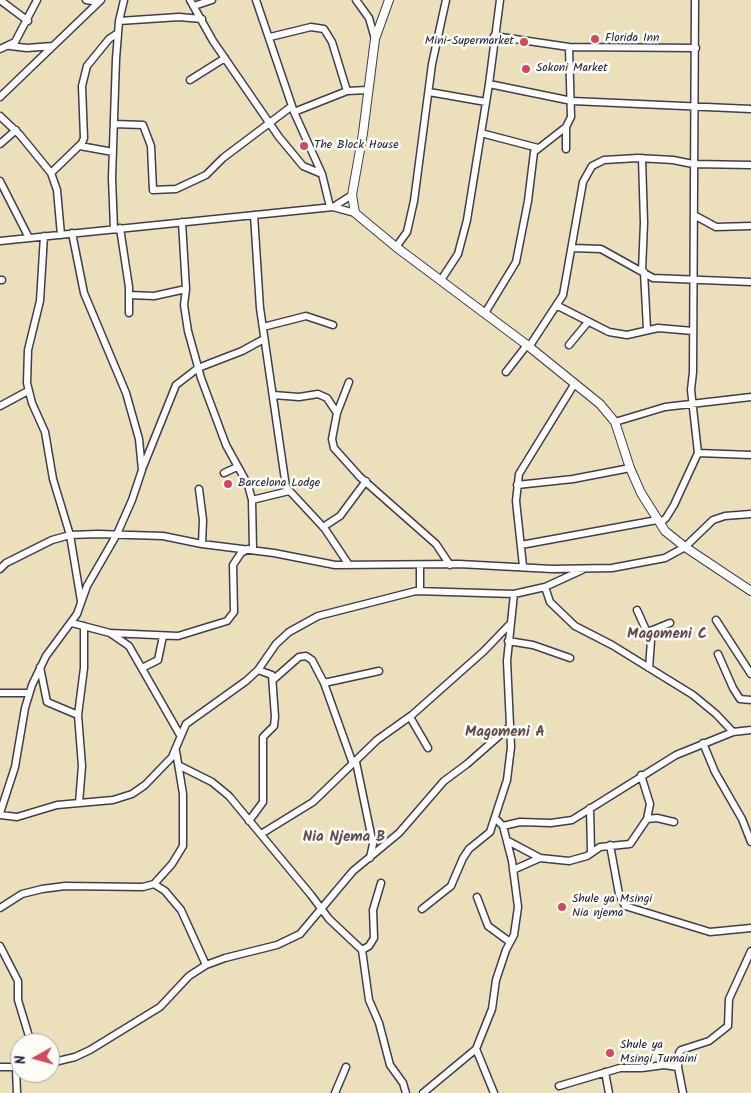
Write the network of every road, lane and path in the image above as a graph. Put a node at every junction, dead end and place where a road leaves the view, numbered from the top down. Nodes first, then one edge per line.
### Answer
1 (0, 0) edge
2 (37, 0) edge
3 (86, 0) edge
4 (124, 0) edge
5 (190, 0) edge
6 (212, 0) edge
7 (256, 0) edge
8 (356, 0) edge
9 (389, 0) edge
10 (446, 0) edge
11 (500, 0) edge
12 (695, 0) edge
13 (99, 1) edge
14 (194, 6) junction
15 (89, 10) junction
16 (202, 19) junction
17 (28, 21) junction
18 (119, 21) junction
19 (118, 33) junction
20 (494, 36) junction
21 (270, 37) junction
22 (376, 39) junction
23 (10, 46) junction
24 (54, 46) junction
25 (569, 47) junction
26 (696, 48) junction
27 (0, 49) edge
28 (226, 58) junction
29 (190, 80) dead end
30 (489, 84) junction
31 (368, 90) junction
32 (347, 92) junction
33 (429, 92) junction
34 (0, 97) edge
35 (572, 101) junction
36 (486, 102) junction
37 (694, 106) junction
38 (293, 109) junction
39 (751, 109) edge
40 (0, 116) edge
41 (268, 122) junction
42 (114, 124) junction
43 (566, 127) junction
44 (16, 130) junction
45 (481, 133) junction
46 (0, 144) edge
47 (80, 146) junction
48 (538, 148) junction
49 (566, 149) dead end
50 (113, 152) junction
51 (642, 158) junction
52 (693, 164) junction
53 (751, 165) edge
54 (51, 173) junction
55 (322, 174) junction
56 (0, 181) edge
57 (2, 190) edge
58 (352, 195) junction
59 (331, 207) junction
60 (355, 213) junction
61 (254, 215) junction
62 (694, 215) junction
63 (182, 222) junction
64 (751, 226) edge
65 (117, 228) junction
66 (72, 233) junction
67 (61, 235) junction
68 (44, 236) junction
69 (29, 238) junction
70 (0, 241) edge
71 (396, 247) junction
72 (572, 248) junction
73 (643, 271) junction
74 (693, 279) junction
75 (441, 280) junction
76 (751, 282) edge
77 (186, 289) junction
78 (129, 295) junction
79 (558, 306) junction
80 (129, 313) dead end
81 (485, 313) junction
82 (588, 322) junction
83 (333, 325) dead end
84 (263, 327) junction
85 (647, 329) junction
86 (692, 331) junction
87 (264, 339) junction
88 (569, 344) dead end
89 (528, 346) junction
90 (198, 368) junction
91 (506, 372) dead end
92 (349, 382) dead end
93 (575, 383) junction
94 (28, 391) junction
95 (273, 395) junction
96 (751, 397) edge
97 (692, 404) junction
98 (0, 406) edge
99 (337, 413) junction
100 (615, 422) junction
101 (698, 453) junction
102 (751, 455) edge
103 (238, 466) junction
104 (630, 468) junction
105 (142, 470) junction
106 (224, 473) dead end
107 (366, 482) junction
108 (517, 485) junction
109 (199, 490) dead end
110 (288, 491) junction
111 (252, 500) junction
112 (751, 514) edge
113 (659, 521) junction
114 (323, 527) junction
115 (117, 534) junction
116 (70, 535) junction
117 (202, 544) junction
118 (521, 545) junction
119 (685, 547) junction
120 (250, 549) junction
121 (349, 565) junction
122 (450, 565) junction
123 (420, 566) junction
124 (523, 566) junction
125 (0, 569) edge
126 (584, 569) junction
127 (545, 588) junction
128 (420, 591) junction
129 (751, 591) edge
130 (514, 594) junction
131 (81, 601) junction
132 (637, 610) dead end
133 (716, 620) dead end
134 (72, 623) junction
135 (670, 623) dead end
136 (509, 625) junction
137 (84, 626) junction
138 (648, 632) junction
139 (110, 633) junction
140 (163, 636) junction
141 (508, 641) junction
142 (718, 654) dead end
143 (570, 658) dead end
144 (40, 667) junction
145 (142, 668) junction
146 (648, 668) junction
147 (258, 670) junction
148 (379, 671) dead end
149 (751, 674) edge
150 (274, 679) junction
151 (324, 683) junction
152 (29, 693) junction
153 (0, 694) edge
154 (751, 700) edge
155 (78, 716) junction
156 (410, 717) junction
157 (508, 728) junction
158 (751, 730) edge
159 (733, 732) junction
160 (180, 735) junction
161 (703, 743) junction
162 (428, 748) dead end
163 (176, 752) junction
164 (354, 763) junction
165 (180, 766) junction
166 (642, 775) junction
167 (79, 804) junction
168 (590, 808) junction
169 (0, 814) edge
170 (495, 818) junction
171 (647, 819) junction
172 (249, 821) junction
173 (674, 822) dead end
174 (503, 826) junction
175 (261, 834) junction
176 (508, 841) junction
177 (751, 842) edge
178 (610, 845) junction
179 (591, 852) junction
180 (370, 858) junction
181 (540, 858) junction
182 (513, 870) junction
183 (381, 883) dead end
184 (154, 884) junction
185 (477, 897) dead end
186 (0, 908) edge
187 (422, 909) dead end
188 (322, 910) junction
189 (751, 928) edge
190 (510, 942) junction
191 (0, 946) edge
192 (362, 950) junction
193 (751, 951) edge
194 (206, 965) junction
195 (28, 1033) edge
196 (476, 1049) junction
197 (60, 1061) edge
198 (346, 1067) dead end
199 (678, 1067) junction
200 (605, 1072) junction
201 (560, 1086) dead end
202 (425, 1092) edge
203 (335, 1093) edge
204 (406, 1093) edge
205 (494, 1093) edge
206 (609, 1093) edge
207 (683, 1093) edge

1 - 17 street
2 - 17 street
3 - 13 street
3 - 15 street
4 - 18 street
5 - 14 street
6 - 14 street
7 - 21 street
8 - 22 street
9 - 22 main road
10 - 33 street
11 - 20 street
12 - 26 street
13 - 15 street
14 - 16 street
15 - 24 street
16 - 18 street
16 - 28 street
17 - 23 street
18 - 19 street
19 - 42 street
19 - 47 street
20 - 25 street
20 - 30 street
21 - 32 street
21 - 38 street
22 - 31 main road
23 - 24 street
23 - 27 street
24 - 34 street
25 - 26 street
25 - 35 street
26 - 37 street
28 - 29 street
28 - 41 street
30 - 35 street
30 - 36 street
31 - 32 street
31 - 58 main road
32 - 38 street
33 - 36 street
33 - 71 street
35 - 37 street
35 - 43 street
36 - 45 street
37 - 39 street
37 - 52 street
38 - 41 street
38 - 55 street
40 - 44 street
41 - 42 street
41 - 55 street
42 - 50 street
43 - 48 street
43 - 49 street
44 - 46 street
44 - 54 street
45 - 48 street
45 - 75 street
47 - 50 street
47 - 54 street
48 - 81 street
50 - 65 street
51 - 52 street
51 - 72 street
51 - 73 street
52 - 53 street
52 - 62 street
54 - 67 street
55 - 59 street
56 - 57 street
57 - 69 street
58 - 59 street
58 - 60 main road
59 - 60 street
59 - 61 street
60 - 71 main road
61 - 63 street
61 - 84 street
62 - 64 street
62 - 74 street
63 - 65 street
63 - 77 street
65 - 66 street
65 - 78 street
66 - 67 street
66 - 105 street
67 - 68 street
68 - 69 street
68 - 94 street
69 - 70 street
71 - 75 main road
72 - 73 street
72 - 79 street
73 - 74 street
73 - 85 street
74 - 76 street
74 - 86 street
75 - 81 main road
77 - 78 street
77 - 90 street
78 - 80 street
79 - 82 street
79 - 89 street
81 - 89 main road
82 - 85 street
82 - 88 street
83 - 84 street
84 - 87 street
85 - 86 street
86 - 97 street
87 - 90 street
87 - 95 street
89 - 91 street
89 - 93 main road
90 - 103 street
90 - 105 street
92 - 99 street
93 - 100 main road
93 - 108 street
94 - 98 street
94 - 116 street
95 - 99 street
95 - 110 street
96 - 97 street
97 - 100 street
97 - 101 street
99 - 107 street
100 - 104 main road
101 - 102 street
101 - 113 street
103 - 106 street
103 - 111 street
104 - 108 street
104 - 113 main road
105 - 115 street
107 - 114 street
107 - 122 street
108 - 118 street
109 - 117 street
110 - 111 street
110 - 114 street
111 - 120 street
112 - 119 street
113 - 118 street
113 - 119 main road
114 - 121 street
115 - 116 street
115 - 117 street
115 - 131 street
116 - 125 street
116 - 131 street
117 - 120 street
118 - 124 street
119 - 126 street
119 - 129 main road
120 - 121 street
120 - 140 street
121 - 123 street
122 - 123 street
122 - 124 street
123 - 128 street
124 - 126 street
126 - 127 street
127 - 130 street
127 - 146 street
128 - 130 street
128 - 147 street
130 - 136 street
131 - 134 street
132 - 138 street
133 - 149 street
134 - 137 street
134 - 144 street
135 - 138 street
136 - 141 street
136 - 156 street
137 - 139 street
137 - 155 street
138 - 146 street
139 - 140 street
139 - 145 street
140 - 145 street
141 - 143 street
141 - 157 street
142 - 154 street
144 - 152 street
144 - 155 street
145 - 160 street
146 - 159 street
147 - 150 street
147 - 160 street
148 - 151 street
150 - 151 street
150 - 172 street
151 - 164 street
152 - 153 street
152 - 169 street
155 - 167 street
156 - 162 street
156 - 164 street
157 - 170 street
157 - 180 street
158 - 159 street
159 - 161 street
160 - 163 street
161 - 166 street
161 - 177 street
163 - 165 street
163 - 167 street
164 - 175 street
164 - 180 street
165 - 172 street
165 - 184 street
166 - 168 street
166 - 171 street
167 - 169 street
168 - 174 street
168 - 179 street
170 - 174 street
170 - 187 street
171 - 173 street
171 - 178 street
172 - 175 street
174 - 176 street
175 - 188 street
176 - 181 street
176 - 182 street
178 - 179 street
178 - 189 street
179 - 181 street
180 - 188 street
181 - 182 street
182 - 190 street
183 - 192 street
184 - 186 street
184 - 194 street
185 - 190 street
188 - 192 street
188 - 194 street
190 - 196 street
191 - 195 street
192 - 204 street
193 - 199 street
194 - 197 street
196 - 202 street
196 - 205 street
198 - 203 street
199 - 200 street
199 - 207 street
200 - 201 street
200 - 206 street

